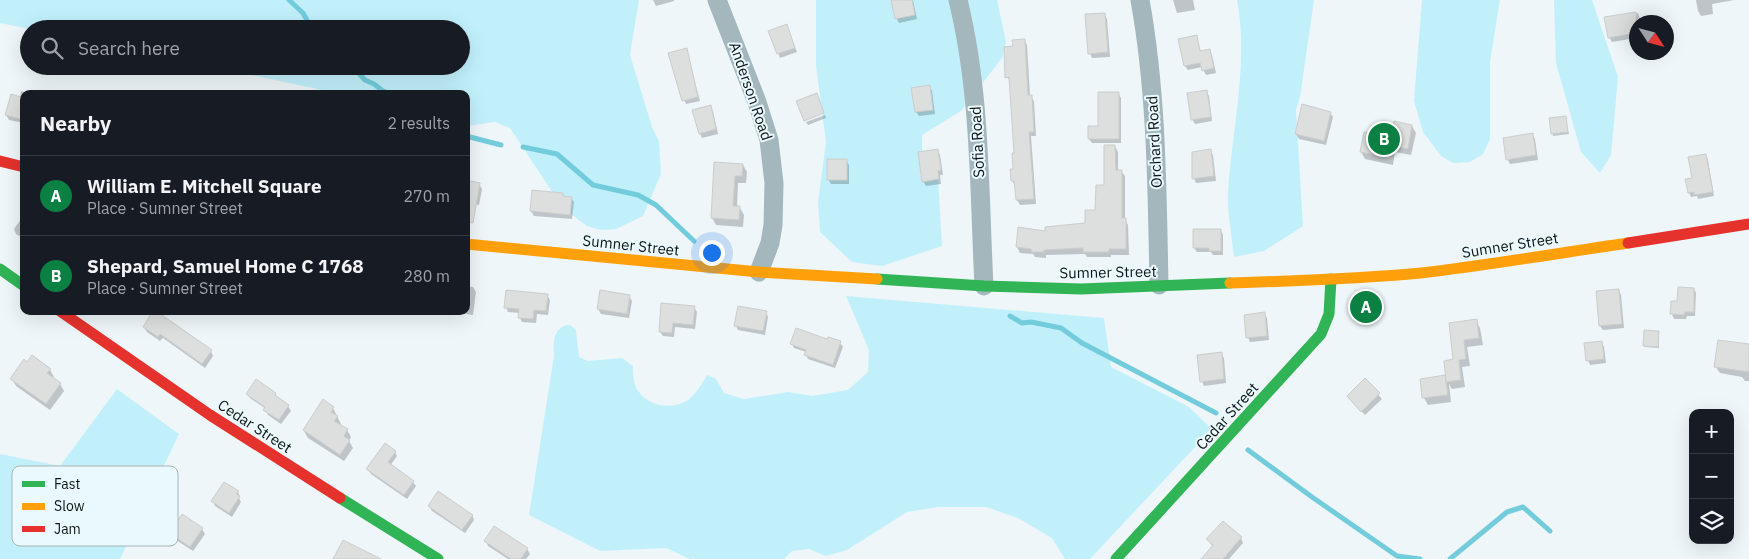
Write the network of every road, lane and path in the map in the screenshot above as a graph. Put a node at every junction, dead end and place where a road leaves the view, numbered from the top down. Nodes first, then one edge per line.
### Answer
1 (718, 0) edge
2 (958, 0) edge
3 (1140, 0) edge
4 (0, 162) edge
5 (20, 166) edge
6 (1749, 224) edge
7 (470, 244) edge
8 (0, 269) edge
9 (759, 272) junction
10 (1331, 279) junction
11 (20, 283) edge
12 (1159, 285) junction
13 (984, 286) junction
14 (66, 315) edge
15 (438, 559) edge
16 (1116, 559) edge

1 - 9 street, Anderson Road
2 - 13 street, Sofia Road
3 - 12 street, Orchard Road
4 - 5 main road
6 - 10 main road, Sumner Street
7 - 9 main road, Sumner Street
8 - 11 main road
9 - 13 main road, Sumner Street
10 - 12 main road, Sumner Street
10 - 16 main road, Cedar Street
12 - 13 main road, Sumner Street
14 - 15 main road, Cedar Street

